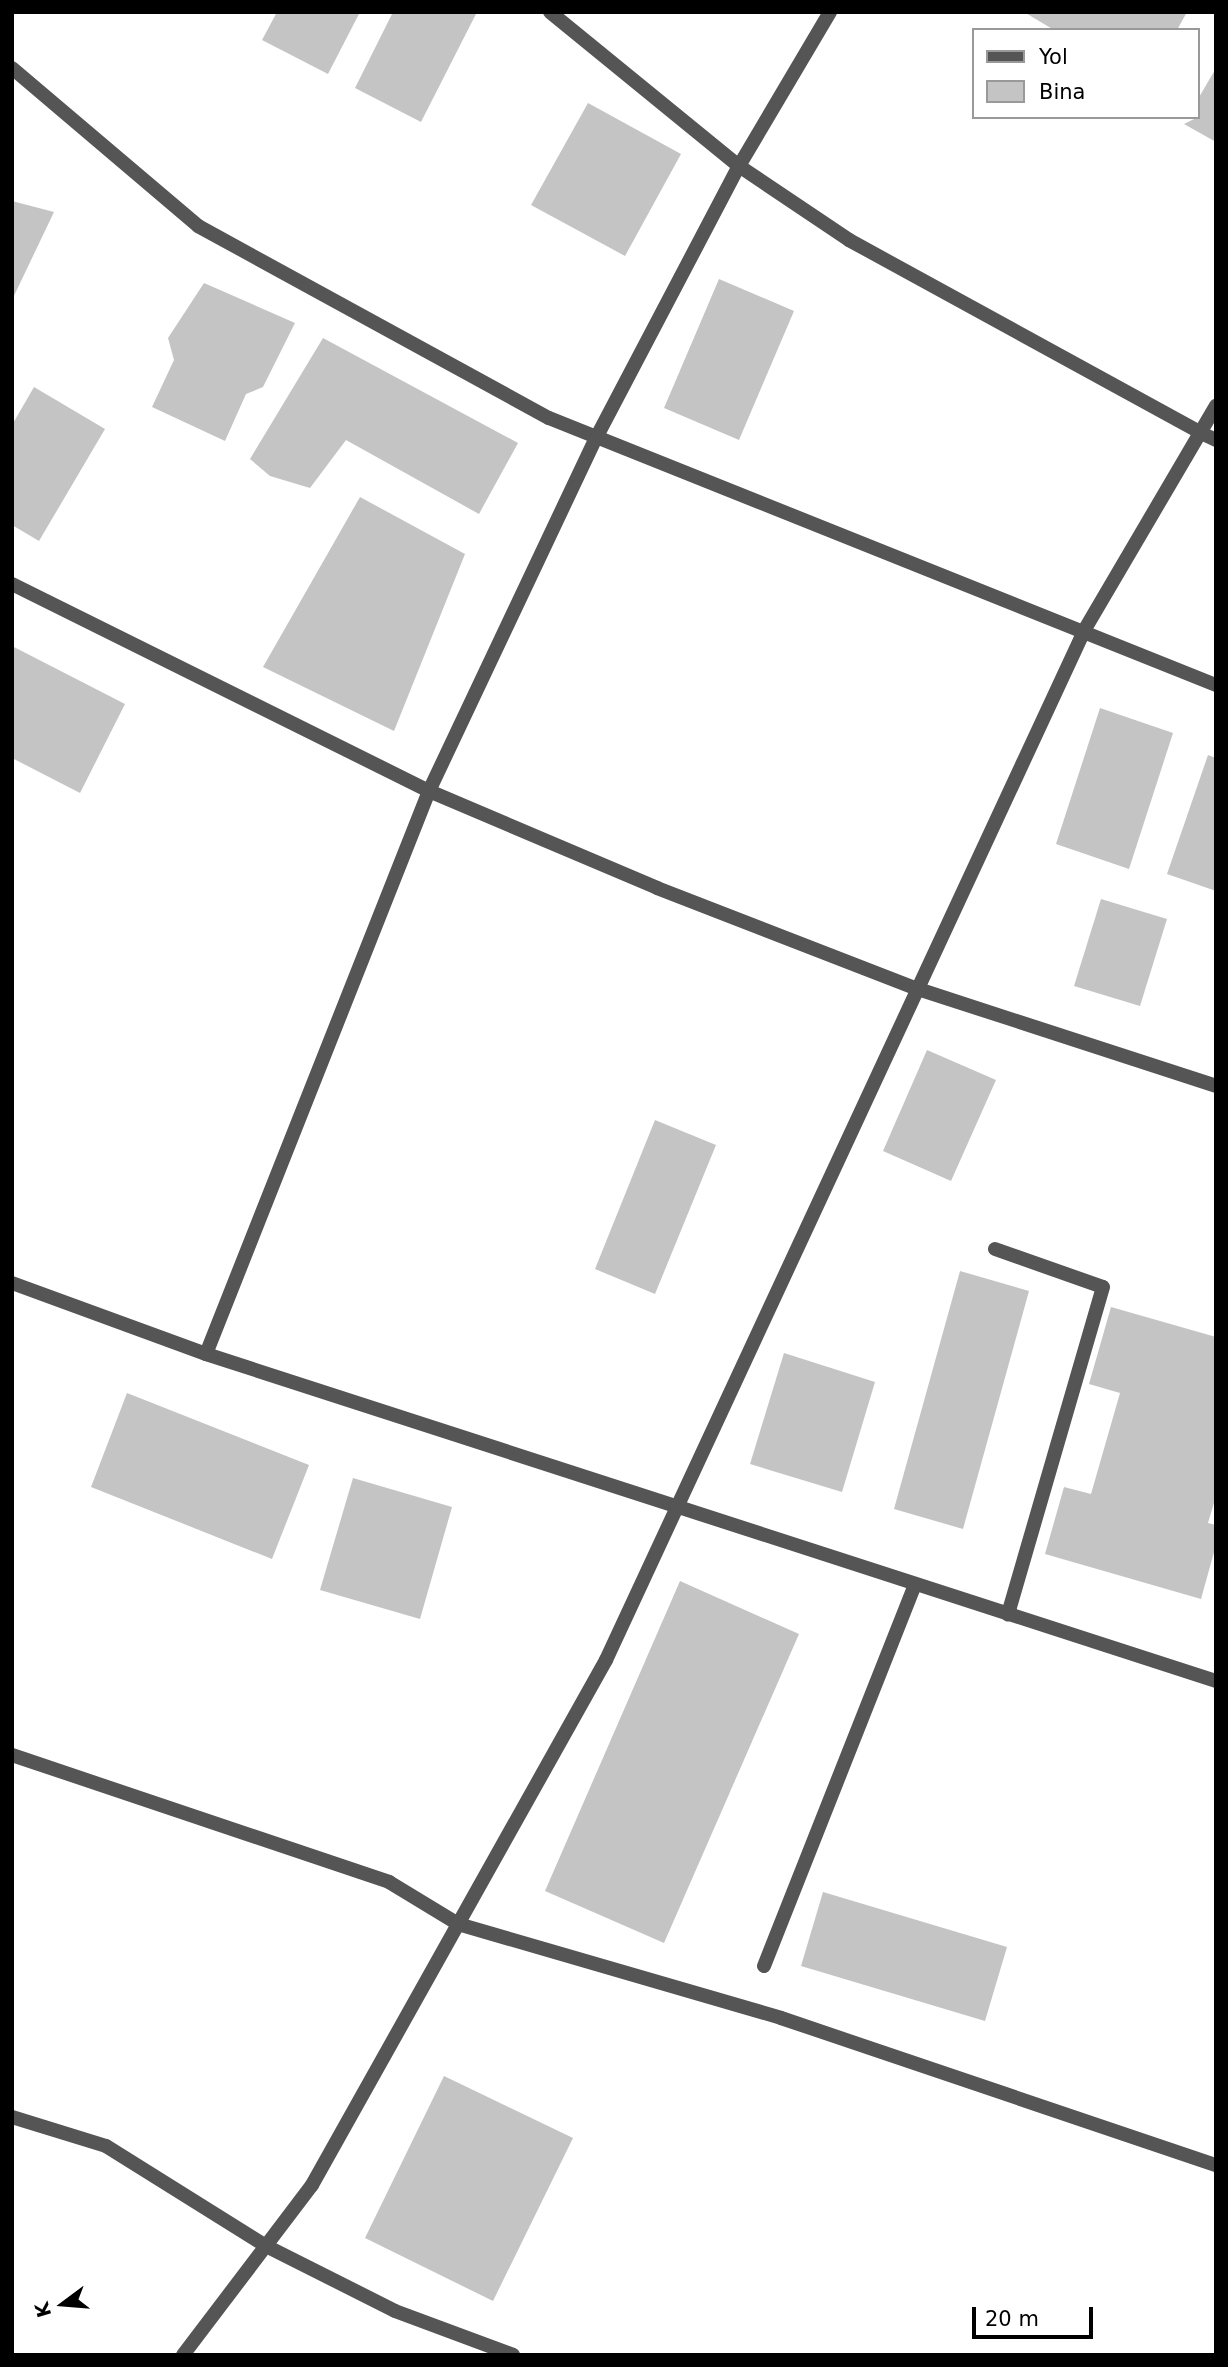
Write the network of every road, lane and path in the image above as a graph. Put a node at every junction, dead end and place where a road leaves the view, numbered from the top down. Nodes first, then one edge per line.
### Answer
1 (550, 12) edge
2 (830, 12) edge
3 (12, 68) edge
4 (739, 166) junction
5 (1216, 406) edge
6 (1200, 433) junction
7 (595, 440) junction
8 (1216, 440) edge
9 (12, 584) edge
10 (1085, 629) junction
11 (1216, 685) edge
12 (429, 791) junction
13 (918, 989) junction
14 (1216, 1086) edge
15 (995, 1249) dead end
16 (12, 1283) edge
17 (206, 1354) junction
18 (675, 1509) junction
19 (915, 1585) junction
20 (1008, 1615) junction
21 (1216, 1681) edge
22 (12, 1755) edge
23 (458, 1924) junction
24 (764, 1966) dead end
25 (12, 2117) edge
26 (1216, 2165) edge
27 (266, 2246) junction
28 (183, 2355) edge
29 (513, 2355) edge

1 - 4 street
2 - 4 street
3 - 7 street
4 - 6 street
4 - 7 street
5 - 6 street
6 - 8 street
6 - 10 street
7 - 10 street
7 - 12 street
9 - 12 street
10 - 11 street
10 - 13 street
12 - 13 street
12 - 17 street
13 - 14 street
13 - 18 street
15 - 20 street
16 - 17 street
17 - 18 street
18 - 19 street
18 - 23 street
19 - 20 street
19 - 24 street
20 - 21 street
22 - 23 street
23 - 26 street
23 - 27 street
25 - 27 street
27 - 28 street
27 - 29 street

